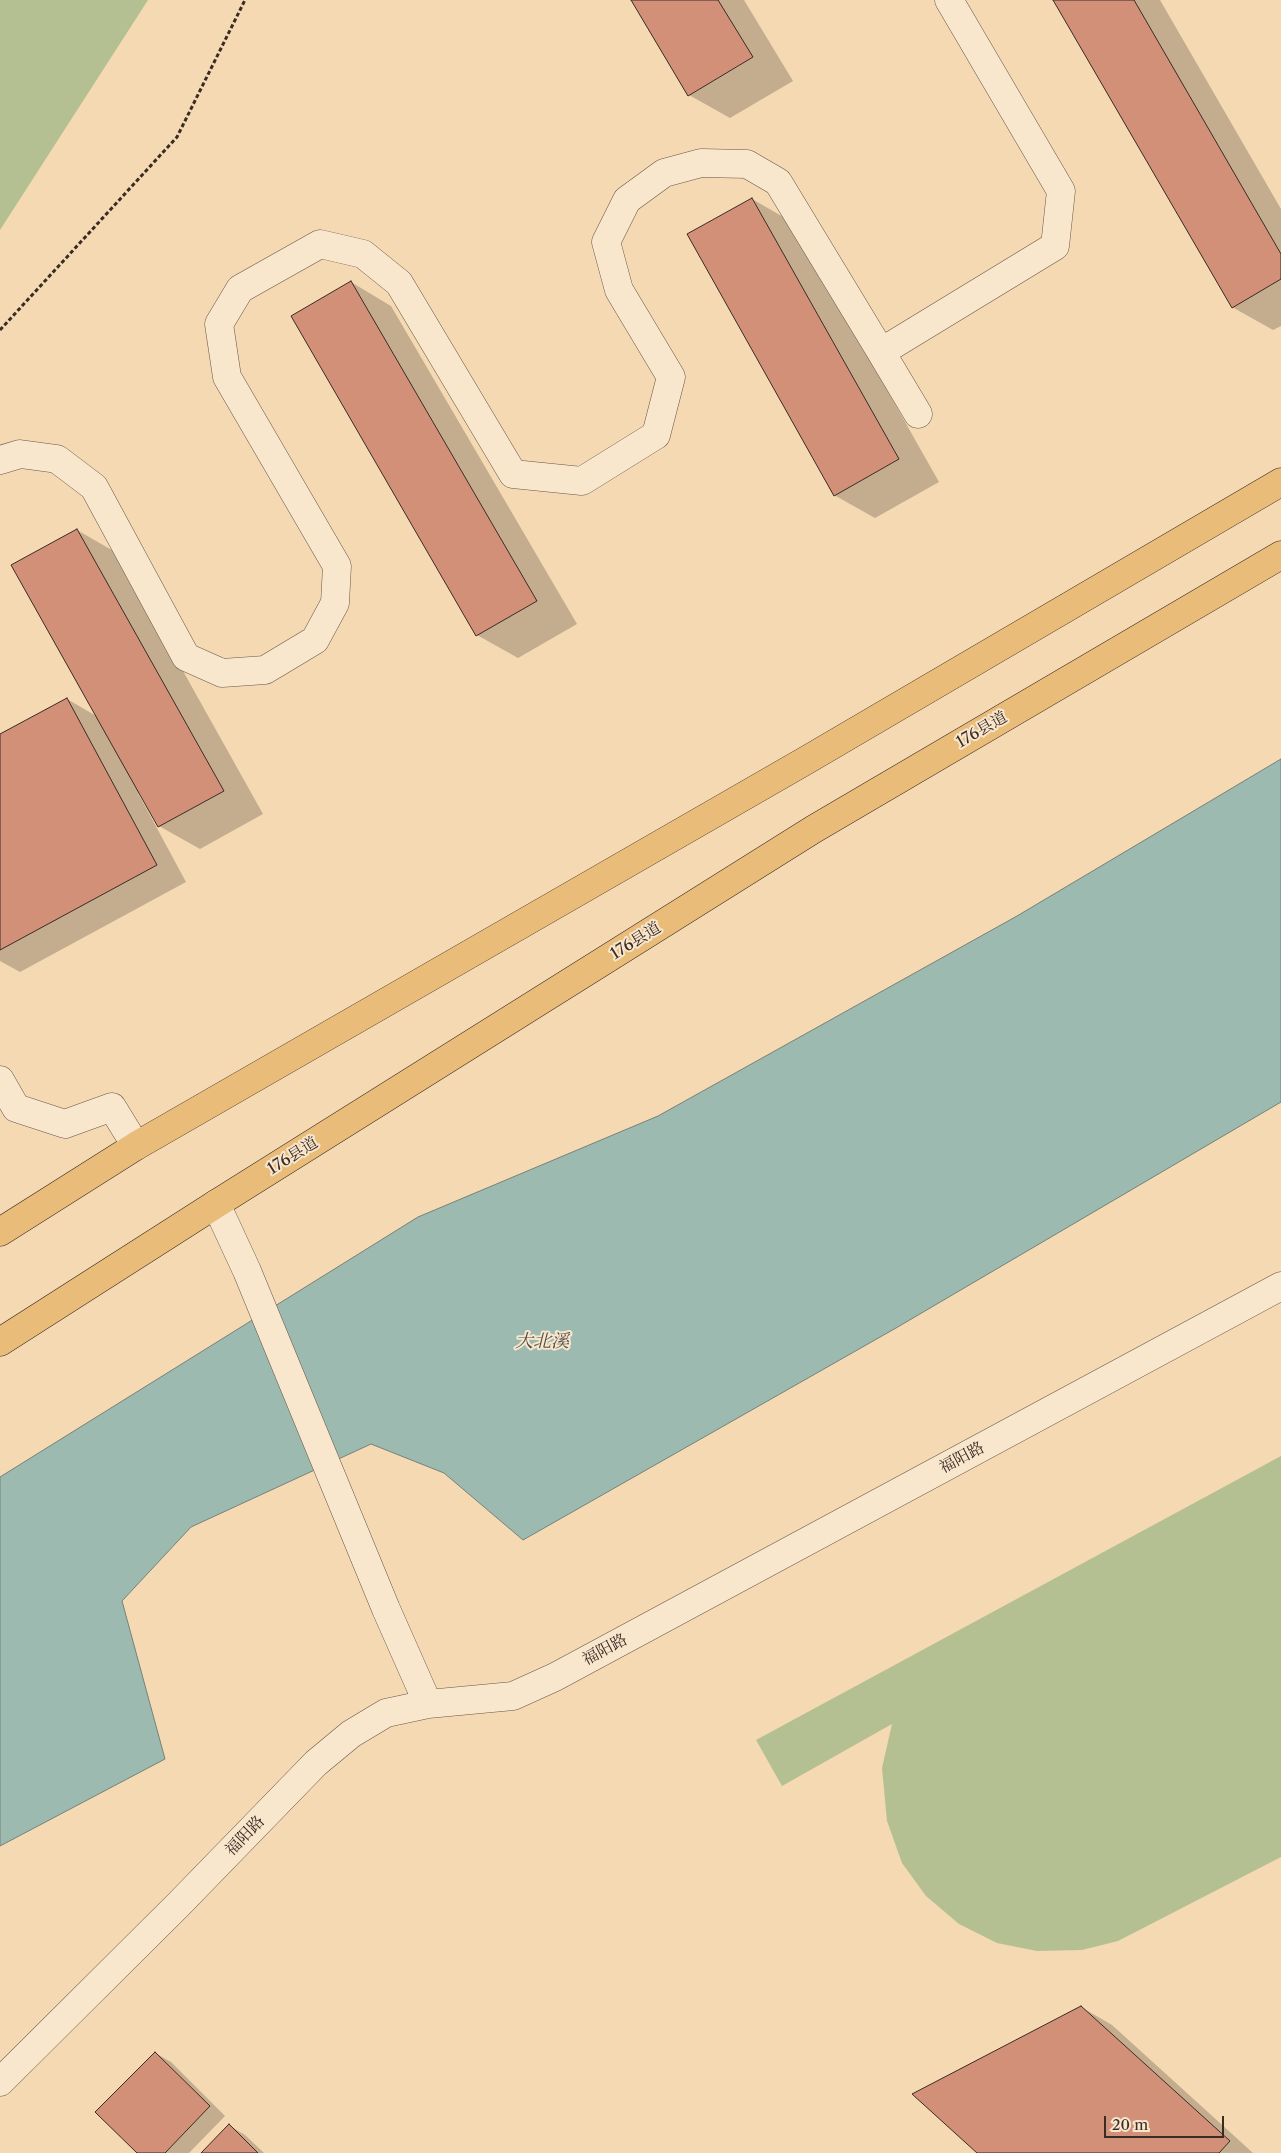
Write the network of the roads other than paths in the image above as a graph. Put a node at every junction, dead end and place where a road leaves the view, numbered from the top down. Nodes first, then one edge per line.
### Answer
1 (949, 0) edge
2 (881, 352) junction
3 (918, 414) dead end
4 (0, 460) edge
5 (1281, 482) edge
6 (1281, 555) edge
7 (0, 1080) edge
8 (136, 1146) junction
9 (216, 1204) junction
10 (0, 1232) edge
11 (1281, 1286) edge
12 (0, 1342) edge
13 (428, 1704) junction
14 (0, 2082) edge

1 - 2 street
2 - 3 street
2 - 4 street
5 - 8 main road
6 - 9 main road, 176县道
7 - 8 street
8 - 10 main road
9 - 12 main road, 176县道
9 - 13 street
11 - 13 street, 福阳路
13 - 14 street, 福阳路

